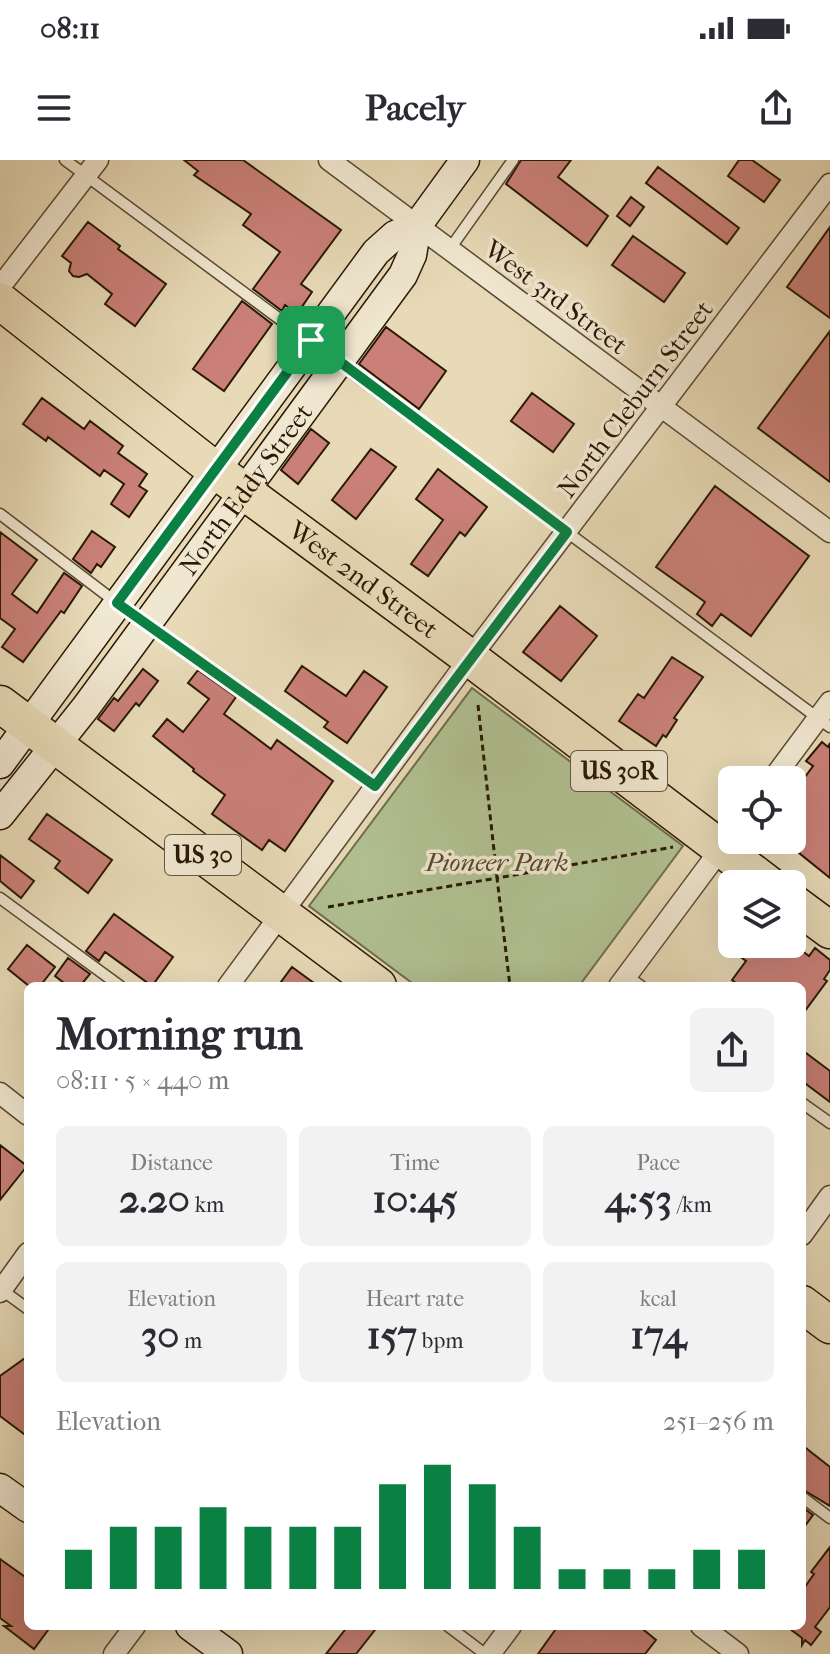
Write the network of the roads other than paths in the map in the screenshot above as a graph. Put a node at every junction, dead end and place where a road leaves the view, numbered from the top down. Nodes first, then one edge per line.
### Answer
1 (65, 160) edge
2 (329, 160) edge
3 (465, 160) edge
4 (513, 160) edge
5 (92, 168) edge
6 (830, 184) edge
7 (417, 226) junction
8 (449, 250) junction
9 (0, 287) edge
10 (0, 301) edge
11 (311, 340) junction
12 (340, 362) junction
13 (661, 407) junction
14 (215, 470) junction
15 (244, 492) junction
16 (0, 514) edge
17 (567, 532) junction
18 (830, 532) edge
19 (117, 603) junction
20 (147, 624) junction
21 (470, 658) junction
22 (826, 716) edge
23 (28, 724) edge
24 (0, 764) edge
25 (784, 766) edge
26 (375, 786) junction
27 (0, 815) edge
28 (718, 835) edge
29 (718, 853) edge
30 (739, 854) edge
31 (754, 870) edge
32 (0, 898) edge
33 (806, 912) edge
34 (281, 913) junction
35 (830, 930) edge
36 (115, 982) edge
37 (231, 982) edge
38 (373, 982) edge
39 (630, 982) edge
40 (0, 1093) edge
41 (806, 1106) edge
42 (24, 1112) edge
43 (830, 1123) edge
44 (830, 1196) edge
45 (806, 1229) edge
46 (24, 1258) edge
47 (1, 1290) edge
48 (24, 1306) edge
49 (806, 1307) edge
50 (830, 1325) edge
51 (0, 1488) edge
52 (806, 1500) edge
53 (24, 1505) edge
54 (830, 1518) edge
55 (132, 1630) edge
56 (195, 1630) edge
57 (454, 1630) edge
58 (508, 1630) edge
59 (706, 1630) edge
60 (114, 1654) edge
61 (228, 1654) edge
62 (487, 1654) edge
63 (738, 1654) edge

1 - 5 lane
2 - 7 street, West 3rd Street
3 - 7 main road, North Eddy Street
4 - 8 lane
5 - 9 street
5 - 11 lane
6 - 13 street, North Cleburn Street
7 - 8 street, West 3rd Street
7 - 11 main road, North Eddy Street
7 - 12 main road, North Eddy Street
8 - 13 street, West 3rd Street
10 - 14 highway, West 2nd Street / US 30R
11 - 12 lane
11 - 14 main road, North Eddy Street
12 - 15 main road, North Eddy Street
12 - 17 lane
13 - 17 street, North Cleburn Street
13 - 18 street, West 3rd Street
14 - 15 highway, West 2nd Street / US 30R
14 - 19 main road, North Eddy Street
15 - 20 main road, North Eddy Street
15 - 21 highway, West 2nd Street / US 30R
16 - 19 lane
17 - 21 street, North Cleburn Street
17 - 22 lane
19 - 20 lane
19 - 23 main road, North Eddy Street
20 - 23 main road, North Eddy Street
20 - 26 lane
21 - 26 street, North Cleburn Street
21 - 28 highway, West 2nd Street / US 30R
22 - 25 street
23 - 24 main road
23 - 27 main road
23 - 34 highway, US 30
26 - 34 street, North Cleburn Street
29 - 39 street
30 - 31 highway, West 2nd Street / US 30R
32 - 36 lane
33 - 35 highway
34 - 37 street, North Cleburn Street
34 - 38 highway, US 30
40 - 42 street
41 - 43 lane
44 - 45 street
46 - 47 street
47 - 48 lane
49 - 50 highway
51 - 53 main road
52 - 54 lane
55 - 60 street
56 - 61 main road
57 - 62 lane
58 - 62 street
59 - 63 street

